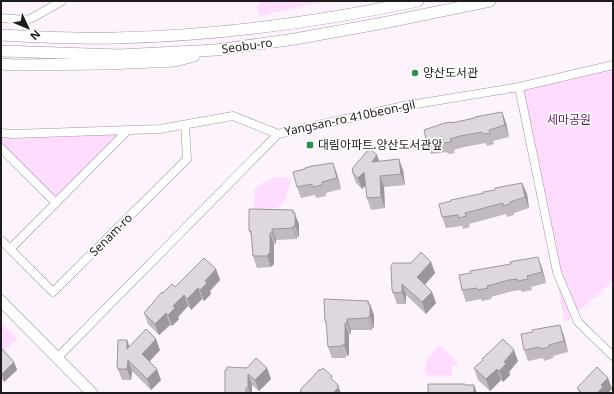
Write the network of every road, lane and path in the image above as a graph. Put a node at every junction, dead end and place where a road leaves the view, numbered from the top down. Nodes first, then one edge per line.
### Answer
1 (62, 1) edge
2 (418, 1) edge
3 (490, 1) edge
4 (1, 18) edge
5 (1, 35) edge
6 (216, 50) junction
7 (1, 51) edge
8 (1, 64) edge
9 (613, 65) edge
10 (519, 87) junction
11 (185, 125) junction
12 (128, 130) junction
13 (1, 132) edge
14 (278, 134) junction
15 (1, 148) edge
16 (56, 202) junction
17 (1, 240) edge
18 (10, 249) junction
19 (1, 301) edge
20 (613, 356) edge
21 (57, 358) junction
22 (92, 393) edge

1 - 4 street
2 - 5 main road, Seobu-ro
3 - 6 main road, Seobu-ro
6 - 7 main road, Seobu-ro
6 - 8 main road
9 - 10 street, Yangsan-ro 410beon-gil
10 - 14 street, Yangsan-ro 410beon-gil
10 - 20 street
11 - 12 street
11 - 14 street
11 - 18 street, Senam-ro
12 - 13 street
12 - 16 street
14 - 21 street, Yangsan-ro 410beon-gil
15 - 16 street
16 - 18 street
17 - 18 street, Senam-ro
19 - 21 main road
21 - 22 main road

